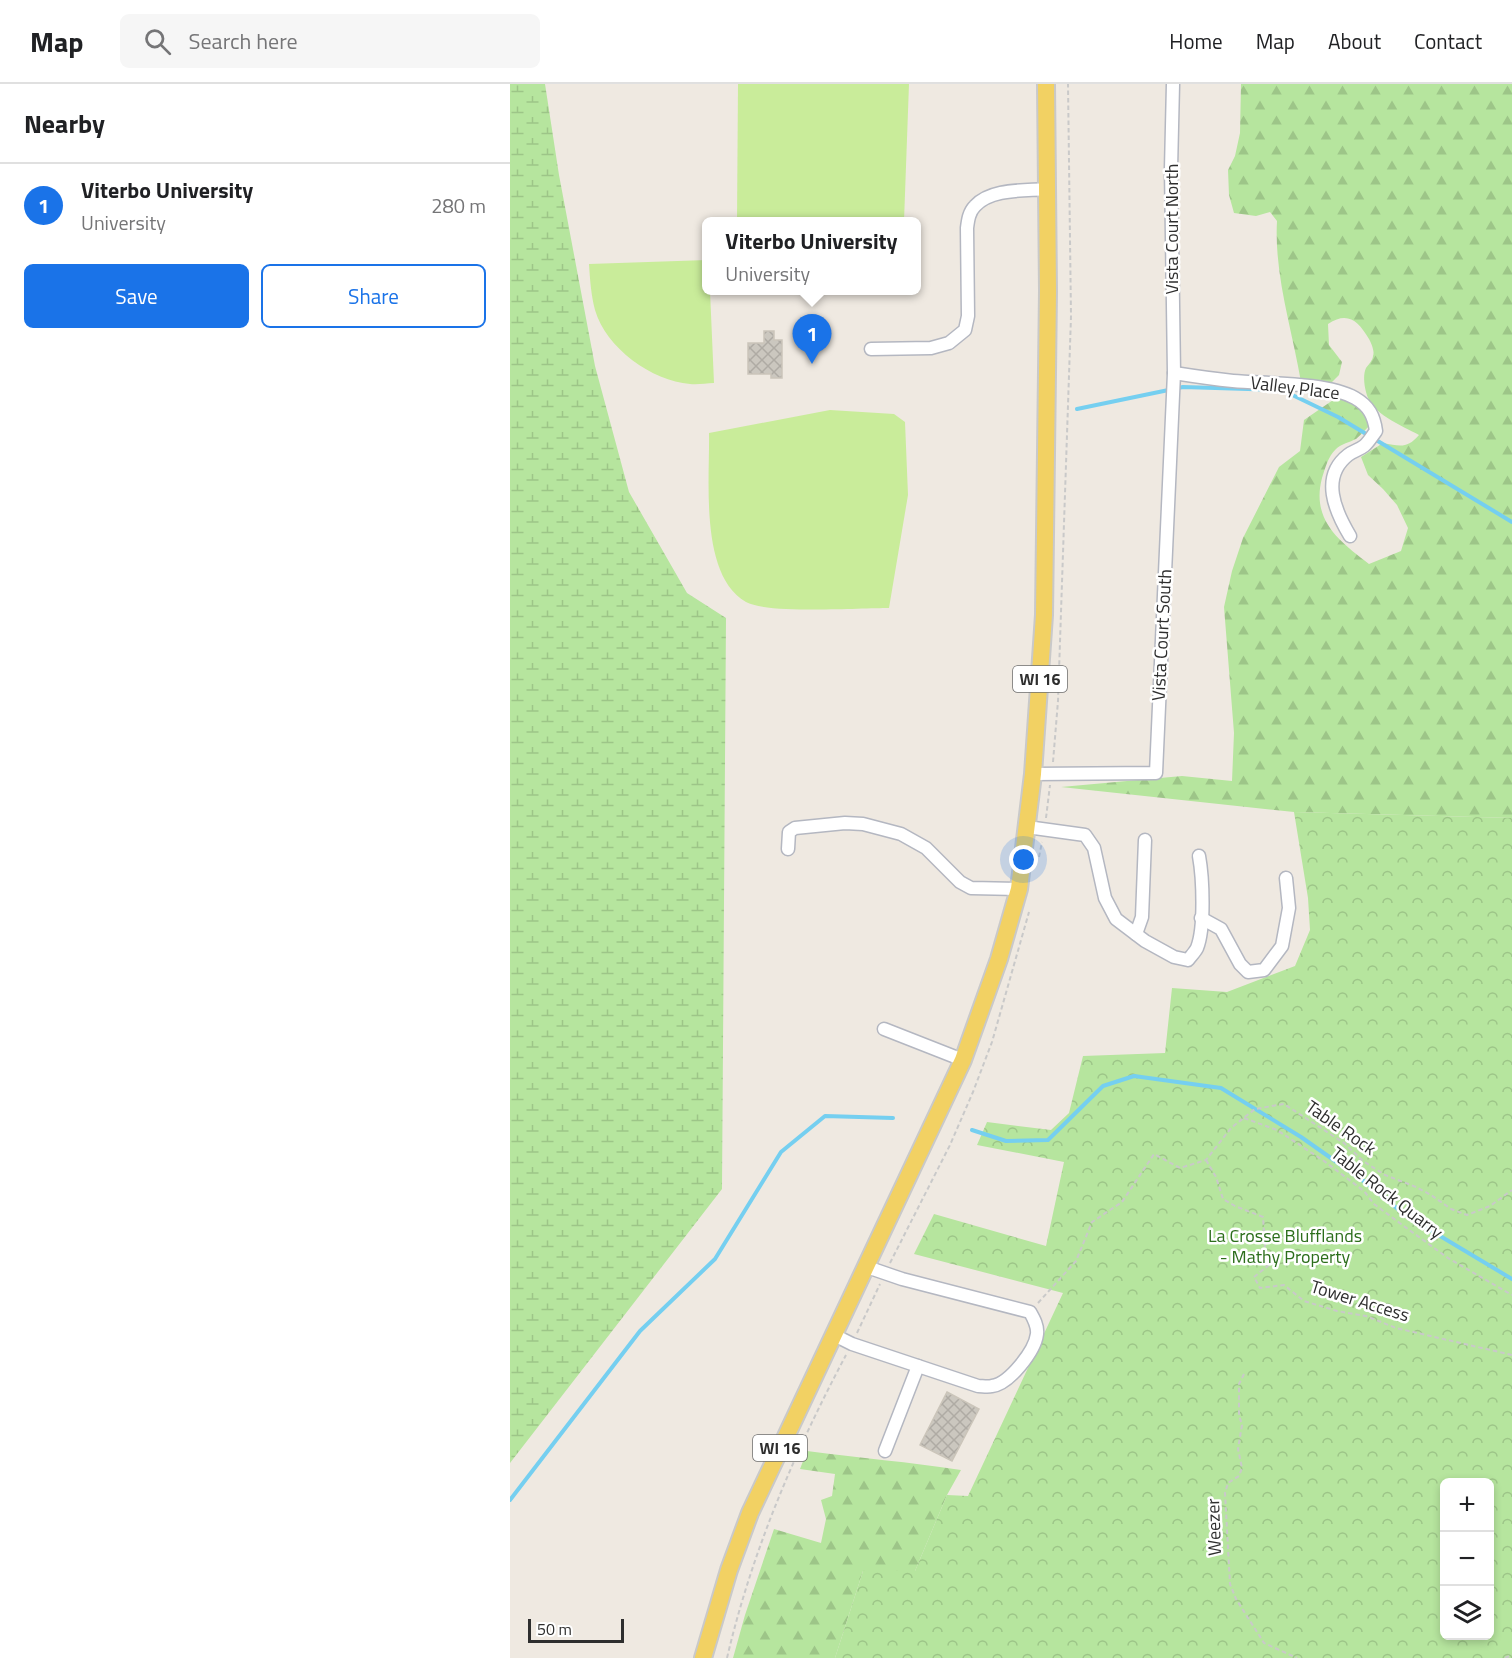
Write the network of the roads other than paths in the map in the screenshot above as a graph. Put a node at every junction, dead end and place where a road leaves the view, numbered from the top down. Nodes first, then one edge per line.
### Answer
1 (1046, 84) edge
2 (1173, 84) edge
3 (1047, 189) junction
4 (871, 349) dead end
5 (1174, 373) junction
6 (1350, 536) dead end
7 (1033, 774) junction
8 (1027, 827) junction
9 (1145, 840) dead end
10 (788, 849) dead end
11 (1199, 856) dead end
12 (1286, 878) dead end
13 (1019, 889) junction
14 (1201, 918) junction
15 (1136, 934) junction
16 (884, 1029) dead end
17 (963, 1060) junction
18 (867, 1267) junction
19 (834, 1335) junction
20 (918, 1366) junction
21 (885, 1451) dead end
22 (703, 1658) edge

1 - 3 main road, WI 16
2 - 5 street, Vista Court North
3 - 4 street
3 - 7 main road, WI 16
5 - 6 street, Valley Place
5 - 7 street, Vista Court South
7 - 8 main road, WI 16
8 - 13 main road, WI 16
8 - 15 street
9 - 15 street
10 - 13 street
11 - 14 street
12 - 14 street
13 - 17 main road, WI 16
14 - 15 street
16 - 17 street
17 - 18 main road, WI 16
18 - 19 main road, WI 16
18 - 20 street
19 - 20 street
19 - 22 main road, WI 16
20 - 21 street

